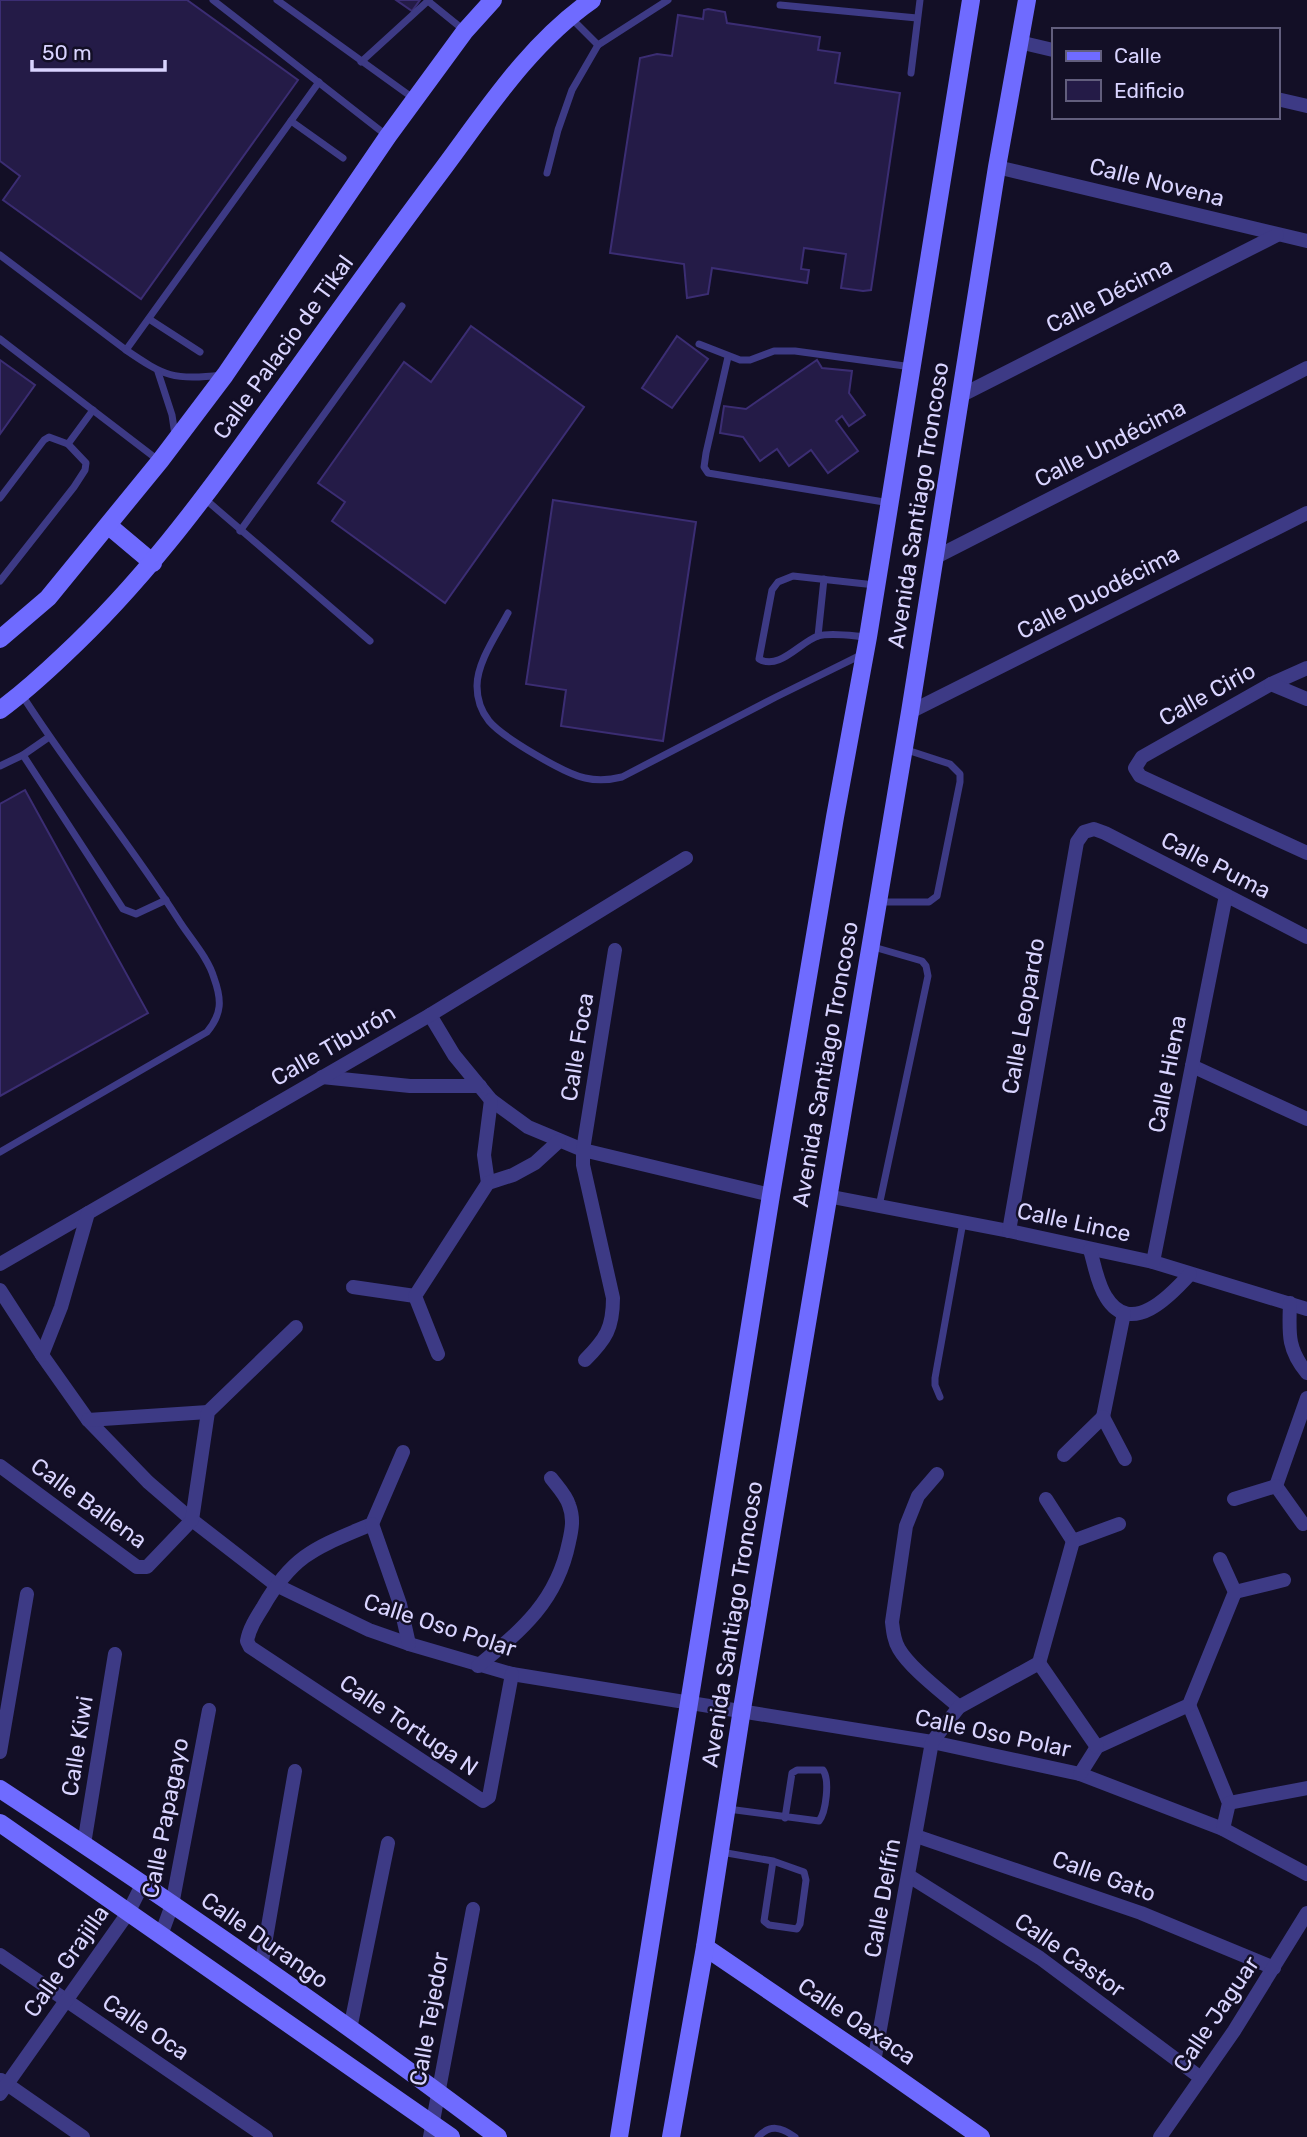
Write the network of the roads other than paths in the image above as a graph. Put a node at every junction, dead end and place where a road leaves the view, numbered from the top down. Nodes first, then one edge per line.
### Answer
1 (213, 0) edge
2 (277, 0) edge
3 (493, 0) edge
4 (592, 0) edge
5 (668, 0) edge
6 (920, 0) edge
7 (1027, 0) edge
8 (428, 1) edge
9 (780, 5) dead end
10 (969, 5) edge
11 (569, 16) junction
12 (917, 18) junction
13 (465, 31) junction
14 (1019, 42) junction
15 (598, 45) junction
16 (1052, 50) edge
17 (361, 62) junction
18 (911, 73) dead end
19 (319, 82) junction
20 (415, 99) junction
21 (1279, 99) edge
22 (1307, 106) edge
23 (291, 121) junction
24 (388, 136) junction
25 (343, 158) dead end
26 (997, 167) junction
27 (547, 173) dead end
28 (1277, 235) junction
29 (1307, 241) edge
30 (0, 255) edge
31 (402, 306) dead end
32 (149, 319) junction
33 (0, 339) edge
34 (699, 344) dead end
35 (126, 350) junction
36 (200, 352) dead end
37 (729, 357) junction
38 (912, 367) junction
39 (1307, 368) edge
40 (158, 372) junction
41 (225, 375) junction
42 (962, 395) junction
43 (93, 410) junction
44 (175, 441) junction
45 (68, 444) junction
46 (160, 461) junction
47 (0, 498) edge
48 (204, 499) junction
49 (890, 503) junction
50 (1307, 513) edge
51 (108, 526) junction
52 (240, 531) junction
53 (934, 558) junction
54 (153, 563) junction
55 (824, 579) junction
56 (0, 581) edge
57 (876, 585) junction
58 (508, 612) dead end
59 (818, 636) junction
60 (0, 639) edge
61 (370, 641) dead end
62 (867, 645) junction
63 (1307, 668) edge
64 (1271, 684) junction
65 (21, 695) junction
66 (1307, 699) edge
67 (0, 710) edge
68 (910, 712) junction
69 (49, 737) junction
70 (904, 748) junction
71 (23, 755) junction
72 (0, 766) edge
73 (1105, 833) joint
74 (1307, 853) edge
75 (686, 859) dead end
76 (1226, 895) junction
77 (166, 900) junction
78 (878, 902) junction
79 (1307, 937) edge
80 (870, 946) junction
81 (615, 950) dead end
82 (430, 1015) junction
83 (1192, 1066) junction
84 (322, 1077) junction
85 (480, 1086) junction
86 (491, 1100) junction
87 (1307, 1119) edge
88 (559, 1142) junction
89 (583, 1150) junction
90 (0, 1152) edge
91 (488, 1183) junction
92 (771, 1195) junction
93 (827, 1196) junction
94 (879, 1206) junction
95 (88, 1213) junction
96 (963, 1222) junction
97 (1009, 1231) junction
98 (1090, 1250) junction
99 (1153, 1262) junction
100 (0, 1264) edge
101 (1190, 1274) junction
102 (353, 1287) dead end
103 (0, 1290) edge
104 (415, 1296) junction
105 (1290, 1304) junction
106 (1307, 1309) edge
107 (1124, 1313) junction
108 (296, 1327) dead end
109 (438, 1354) dead end
110 (42, 1355) junction
111 (585, 1360) dead end
112 (1307, 1373) edge
113 (940, 1396) dead end
114 (1307, 1398) edge
115 (208, 1412) junction
116 (1103, 1417) junction
117 (88, 1420) junction
118 (403, 1452) dead end
119 (1064, 1455) dead end
120 (1125, 1459) dead end
121 (0, 1466) edge
122 (937, 1474) dead end
123 (551, 1478) dead end
124 (1276, 1486) junction
125 (1046, 1499) dead end
126 (1234, 1499) dead end
127 (192, 1520) junction
128 (372, 1524) junction
129 (1119, 1524) dead end
130 (1303, 1524) dead end
131 (1073, 1541) junction
132 (1220, 1559) dead end
133 (1284, 1580) dead end
134 (276, 1585) junction
135 (1235, 1592) junction
136 (27, 1594) dead end
137 (409, 1644) junction
138 (115, 1654) dead end
139 (1039, 1662) junction
140 (478, 1665) junction
141 (512, 1674) junction
142 (690, 1701) junction
143 (1189, 1705) junction
144 (959, 1707) junction
145 (742, 1709) junction
146 (209, 1710) dead end
147 (932, 1742) junction
148 (1097, 1747) junction
149 (0, 1752) edge
150 (295, 1771) dead end
151 (1080, 1774) junction
152 (1307, 1788) edge
153 (0, 1789) edge
154 (1229, 1803) junction
155 (727, 1808) junction
156 (785, 1818) junction
157 (0, 1823) edge
158 (1223, 1829) junction
159 (916, 1836) junction
160 (388, 1843) dead end
161 (84, 1844) junction
162 (720, 1852) junction
163 (773, 1861) junction
164 (1307, 1874) edge
165 (909, 1876) junction
166 (142, 1885) junction
167 (172, 1905) junction
168 (473, 1909) dead end
169 (128, 1913) junction
170 (1307, 1913) edge
171 (161, 1935) junction
172 (705, 1947) junction
173 (0, 1955) edge
174 (261, 1967) junction
175 (1274, 1968) junction
176 (67, 2001) junction
177 (349, 2029) junction
178 (874, 2062) junction
179 (1201, 2078) junction
180 (2, 2086) edge
181 (438, 2095) junction
182 (431, 2130) edge
183 (83, 2137) edge
184 (266, 2137) edge
185 (451, 2137) edge
186 (498, 2137) edge
187 (619, 2137) edge
188 (671, 2137) edge
189 (758, 2137) edge
190 (795, 2137) edge
191 (981, 2137) edge
192 (1160, 2137) edge

1 - 19 lane
2 - 17 lane
3 - 13 main road, Calle Palacio de Tikal
4 - 11 main road, Calle Palacio de Tikal
5 - 15 lane
6 - 12 lane
7 - 14 main road, Avenida Santiago Troncoso
8 - 13 lane
8 - 17 lane
9 - 12 lane
10 - 38 main road, Avenida Santiago Troncoso
11 - 15 lane
11 - 48 main road, Calle Palacio de Tikal
12 - 18 lane
13 - 20 main road, Calle Palacio de Tikal
14 - 16 street
14 - 26 main road, Avenida Santiago Troncoso
15 - 27 lane
17 - 20 lane
19 - 23 lane
19 - 24 lane
20 - 24 main road, Calle Palacio de Tikal
21 - 22 street
23 - 25 lane
23 - 32 lane
24 - 41 main road, Calle Palacio de Tikal
26 - 28 street, Calle Novena
26 - 42 main road, Avenida Santiago Troncoso
28 - 29 street, Calle Novena
28 - 42 street, Calle Décima
30 - 35 lane
31 - 52 lane
32 - 35 lane
32 - 36 lane
33 - 43 lane
34 - 37 lane
35 - 40 lane
37 - 38 lane
37 - 49 lane
38 - 49 main road, Avenida Santiago Troncoso
39 - 53 street, Calle Undécima
40 - 41 lane
40 - 44 lane
41 - 44 main road, Calle Palacio de Tikal
42 - 53 main road, Avenida Santiago Troncoso
43 - 45 lane
43 - 46 lane
44 - 46 main road, Calle Palacio de Tikal
45 - 47 lane
45 - 56 lane
46 - 51 main road, Calle Palacio de Tikal
48 - 52 lane
48 - 54 main road, Calle Palacio de Tikal
49 - 57 main road, Avenida Santiago Troncoso
50 - 68 street, Calle Duodécima
51 - 54 main road
51 - 60 main road, Calle Palacio de Tikal
52 - 61 lane
53 - 68 main road, Avenida Santiago Troncoso
54 - 65 main road, Calle Palacio de Tikal
55 - 57 lane
55 - 59 lane
55 - 59 lane
57 - 62 main road, Avenida Santiago Troncoso
58 - 62 lane
59 - 62 lane
62 - 92 main road, Avenida Santiago Troncoso
63 - 64 street, Calle Cirio
64 - 66 street
64 - 74 street, Calle Cirio
65 - 67 main road, Calle Palacio de Tikal
65 - 69 lane
68 - 70 main road, Avenida Santiago Troncoso
69 - 71 lane
69 - 77 lane
70 - 78 main road, Avenida Santiago Troncoso
70 - 78 lane
71 - 72 lane
71 - 77 lane
73 - 76 street, Calle Puma
73 - 97 street, Calle Leopardo
75 - 82 street, Calle Tiburón
76 - 79 street, Calle Puma
76 - 83 street, Calle Hiena
77 - 90 lane
78 - 80 main road, Avenida Santiago Troncoso
80 - 93 main road, Avenida Santiago Troncoso
80 - 94 lane
81 - 89 street, Calle Foca
82 - 84 street, Calle Tiburón
82 - 85 street
83 - 87 street
83 - 99 street, Calle Hiena
84 - 85 street
84 - 95 street, Calle Tiburón
85 - 86 street
86 - 88 street
86 - 91 street
88 - 89 street
88 - 91 street
89 - 92 street
89 - 111 street, Calle Foca
91 - 104 street
92 - 142 main road, Avenida Santiago Troncoso
93 - 94 street, Calle Lince
93 - 145 main road, Avenida Santiago Troncoso
94 - 96 street, Calle Lince
95 - 100 street, Calle Tiburón
95 - 110 street
96 - 97 street, Calle Lince
96 - 113 lane
97 - 98 street, Calle Lince
98 - 99 street, Calle Lince
98 - 107 street
99 - 101 street, Calle Lince
101 - 105 street, Calle Lince
101 - 107 street
102 - 104 street
103 - 110 street, Calle Oso Polar
104 - 109 street
105 - 106 street, Calle Lince
105 - 112 street
107 - 116 street
108 - 115 street
110 - 117 street, Calle Oso Polar
114 - 124 street
115 - 117 street
115 - 127 street
116 - 119 street
116 - 120 street
117 - 127 street, Calle Oso Polar
118 - 128 street
121 - 127 street, Calle Ballena
122 - 144 street
123 - 140 street
124 - 126 street
124 - 130 street
125 - 131 street
127 - 134 street, Calle Oso Polar
128 - 134 street
128 - 137 street
129 - 131 street
131 - 139 street
132 - 135 street
133 - 135 street
134 - 137 street, Calle Oso Polar
134 - 141 street, Calle Tortuga N
135 - 143 street
136 - 149 street
137 - 140 street, Calle Oso Polar
138 - 161 street, Calle Kiwi
139 - 144 street
139 - 148 street
140 - 141 street, Calle Oso Polar
141 - 142 street, Calle Oso Polar
142 - 145 street, Calle Oso Polar
142 - 187 main road, Avenida Santiago Troncoso
143 - 148 street, Calle Oso Polar
143 - 154 street
144 - 147 street
145 - 147 street, Calle Oso Polar
145 - 155 main road, Avenida Santiago Troncoso
146 - 167 street, Calle Papagayo
147 - 151 street, Calle Oso Polar
147 - 159 street, Calle Delfín
148 - 151 street, Calle Oso Polar
150 - 174 street
151 - 158 street, Calle Oso Polar
152 - 154 street
153 - 161 main road, Calle Durango
154 - 158 street
155 - 156 lane
155 - 162 main road, Avenida Santiago Troncoso
156 - 156 lane
157 - 169 main road
158 - 164 street, Calle Oso Polar
159 - 165 street, Calle Delfín
159 - 175 street, Calle Gato
160 - 177 street
161 - 166 main road, Calle Durango
162 - 163 lane
162 - 172 main road, Avenida Santiago Troncoso
163 - 163 lane
165 - 178 street, Calle Delfín
165 - 179 street, Calle Castor
166 - 167 main road, Calle Durango
166 - 169 street, Calle Grajilla
167 - 171 street, Calle Papagayo
167 - 174 main road, Calle Durango
168 - 181 street, Calle Tejedor
169 - 171 main road
169 - 176 street, Calle Grajilla
170 - 175 street, Calle Jaguar
171 - 182 main road
172 - 178 main road, Calle Oaxaca
172 - 188 main road, Avenida Santiago Troncoso
173 - 176 street, Calle Oca
174 - 177 main road, Calle Durango
175 - 179 street, Calle Jaguar
176 - 180 street, Calle Grajilla
176 - 184 street, Calle Oca
177 - 181 main road, Calle Durango
178 - 191 main road, Calle Oaxaca
179 - 192 street, Calle Jaguar
180 - 183 street
181 - 182 street, Calle Tejedor
181 - 186 main road, Calle Durango
182 - 185 main road
189 - 190 lane

